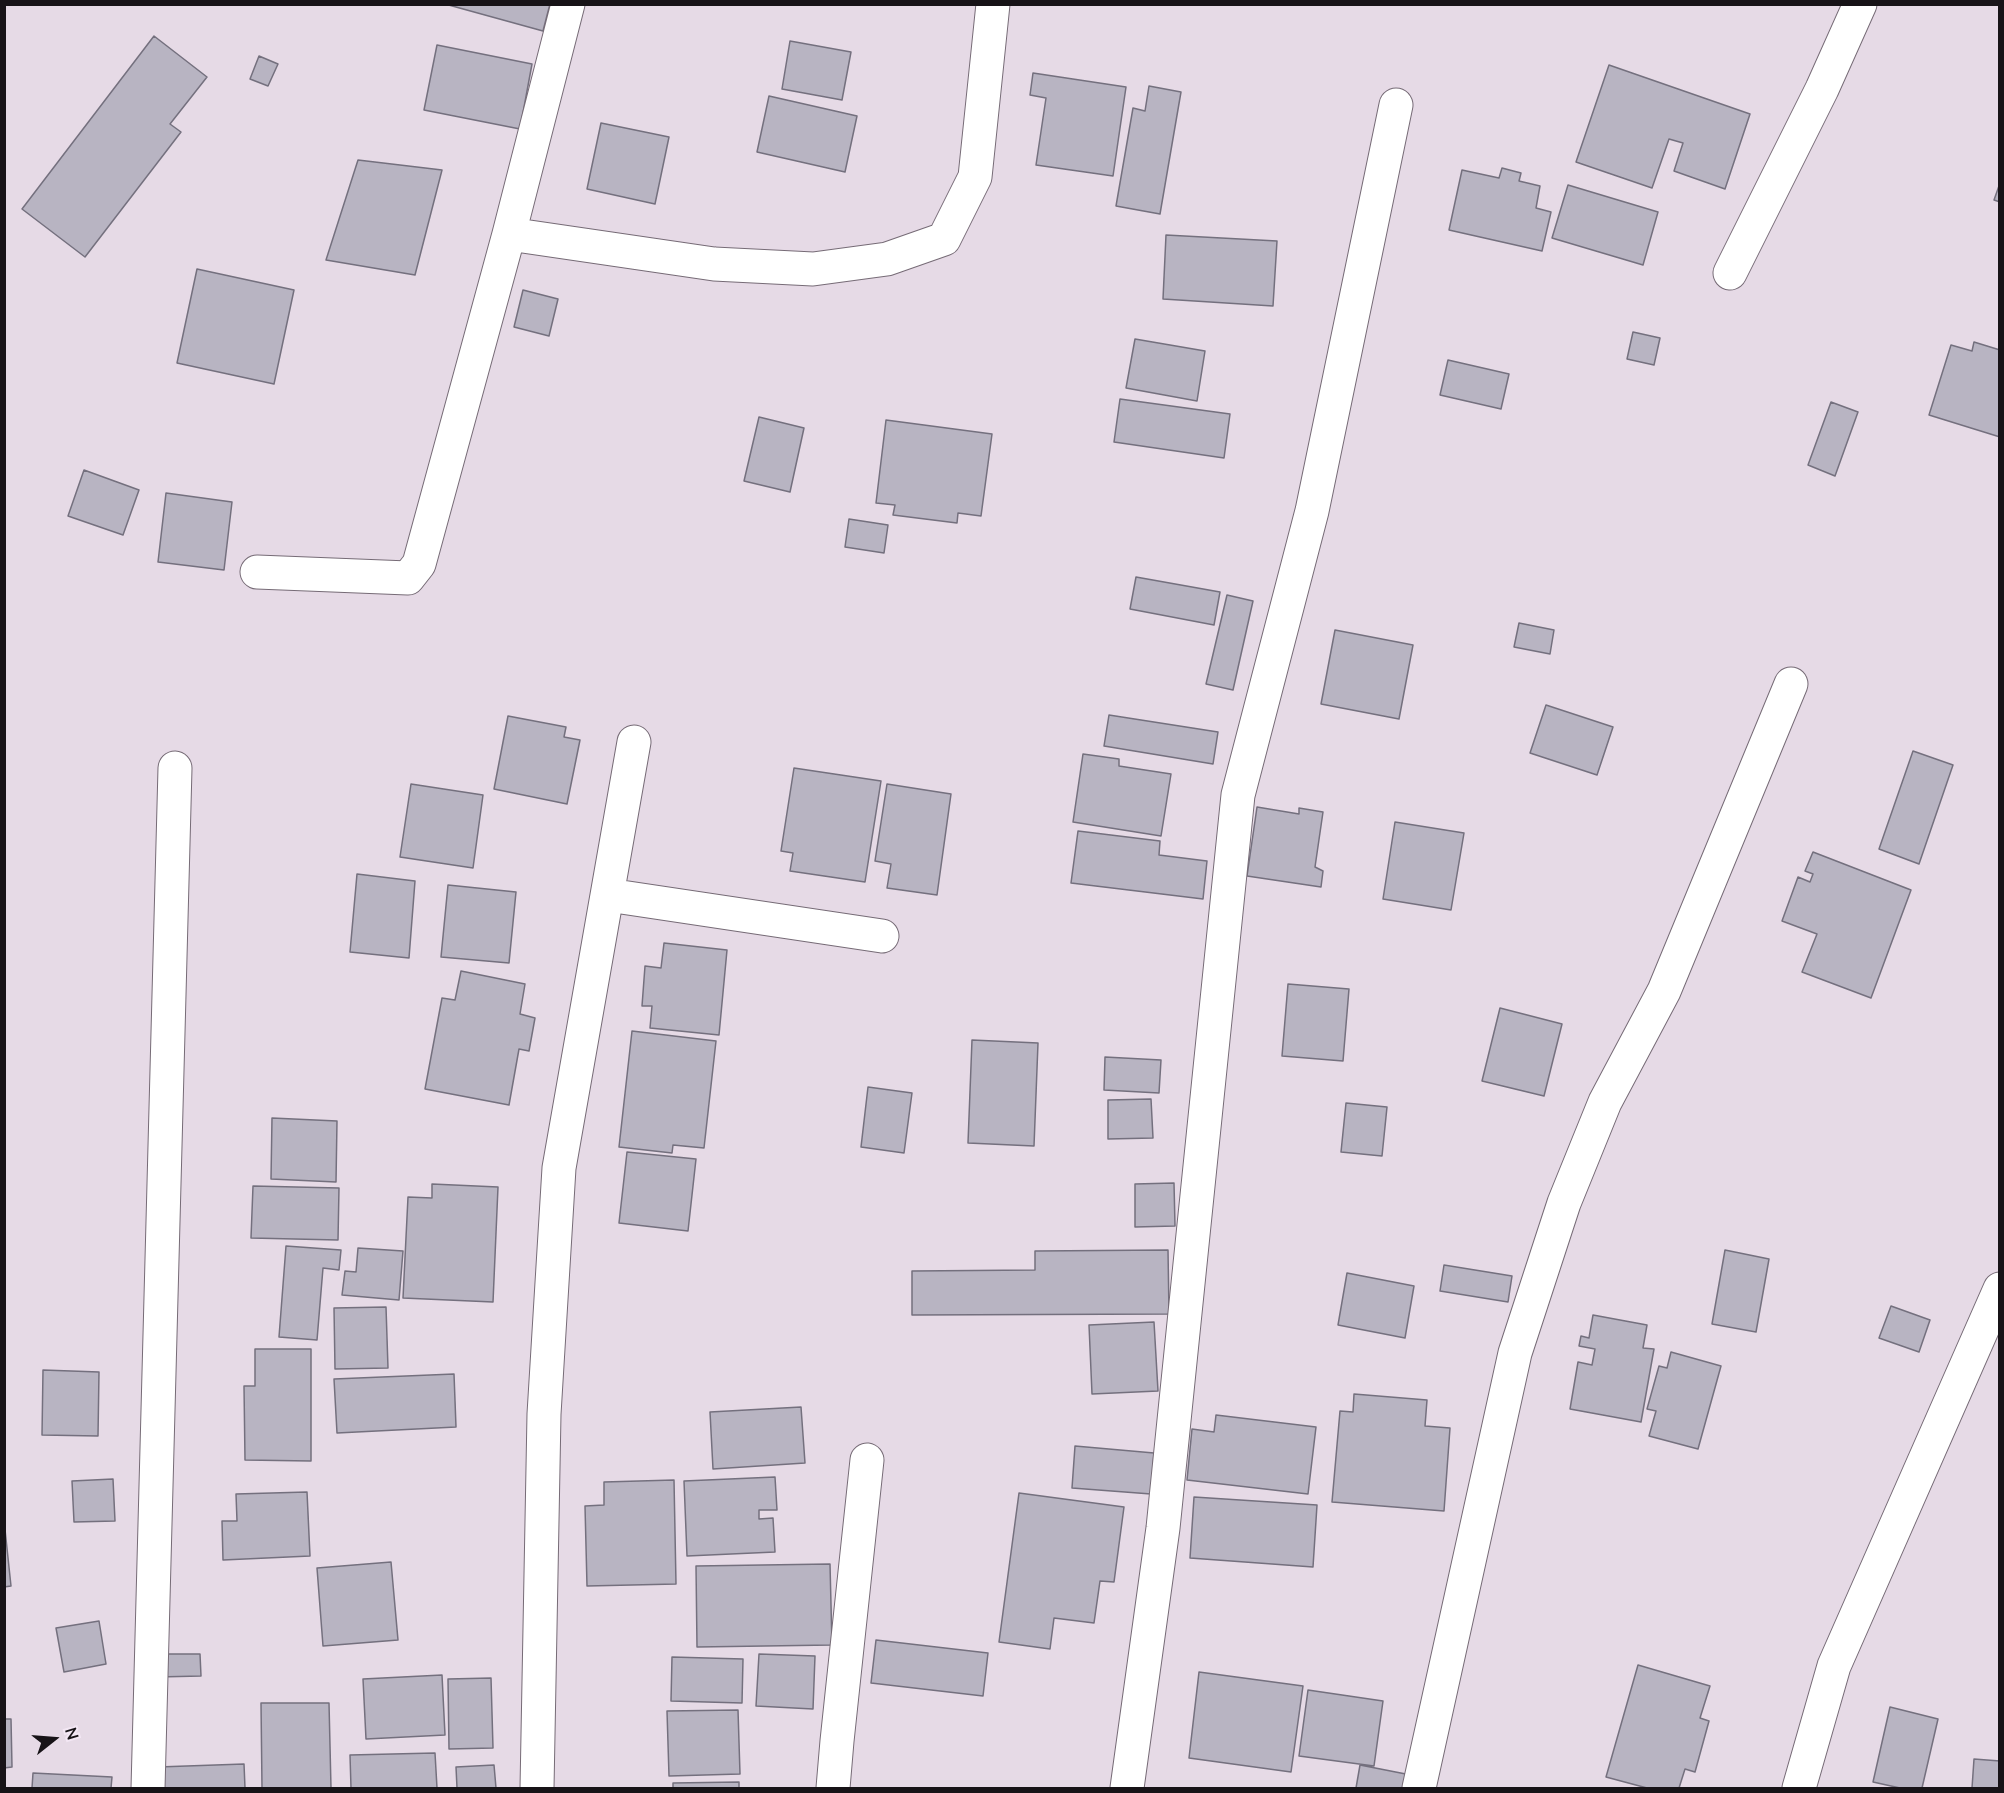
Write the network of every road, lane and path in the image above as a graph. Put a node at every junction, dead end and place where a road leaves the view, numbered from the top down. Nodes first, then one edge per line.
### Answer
1 (568, 4) edge
2 (993, 4) edge
3 (1860, 4) edge
4 (1396, 105) dead end
5 (509, 234) junction
6 (1730, 273) dead end
7 (257, 572) dead end
8 (1791, 684) dead end
9 (634, 742) dead end
10 (175, 768) dead end
11 (608, 895) junction
12 (882, 936) dead end
13 (2000, 1289) edge
14 (867, 1460) dead end
15 (148, 1788) edge
16 (537, 1788) edge
17 (833, 1788) edge
18 (1127, 1788) edge
19 (1419, 1788) edge
20 (1799, 1788) edge

1 - 5 street
2 - 5 street
3 - 6 street
4 - 18 street
5 - 7 street
8 - 19 street
9 - 11 street
10 - 15 street
11 - 12 street
11 - 16 street
13 - 20 street
14 - 17 street

